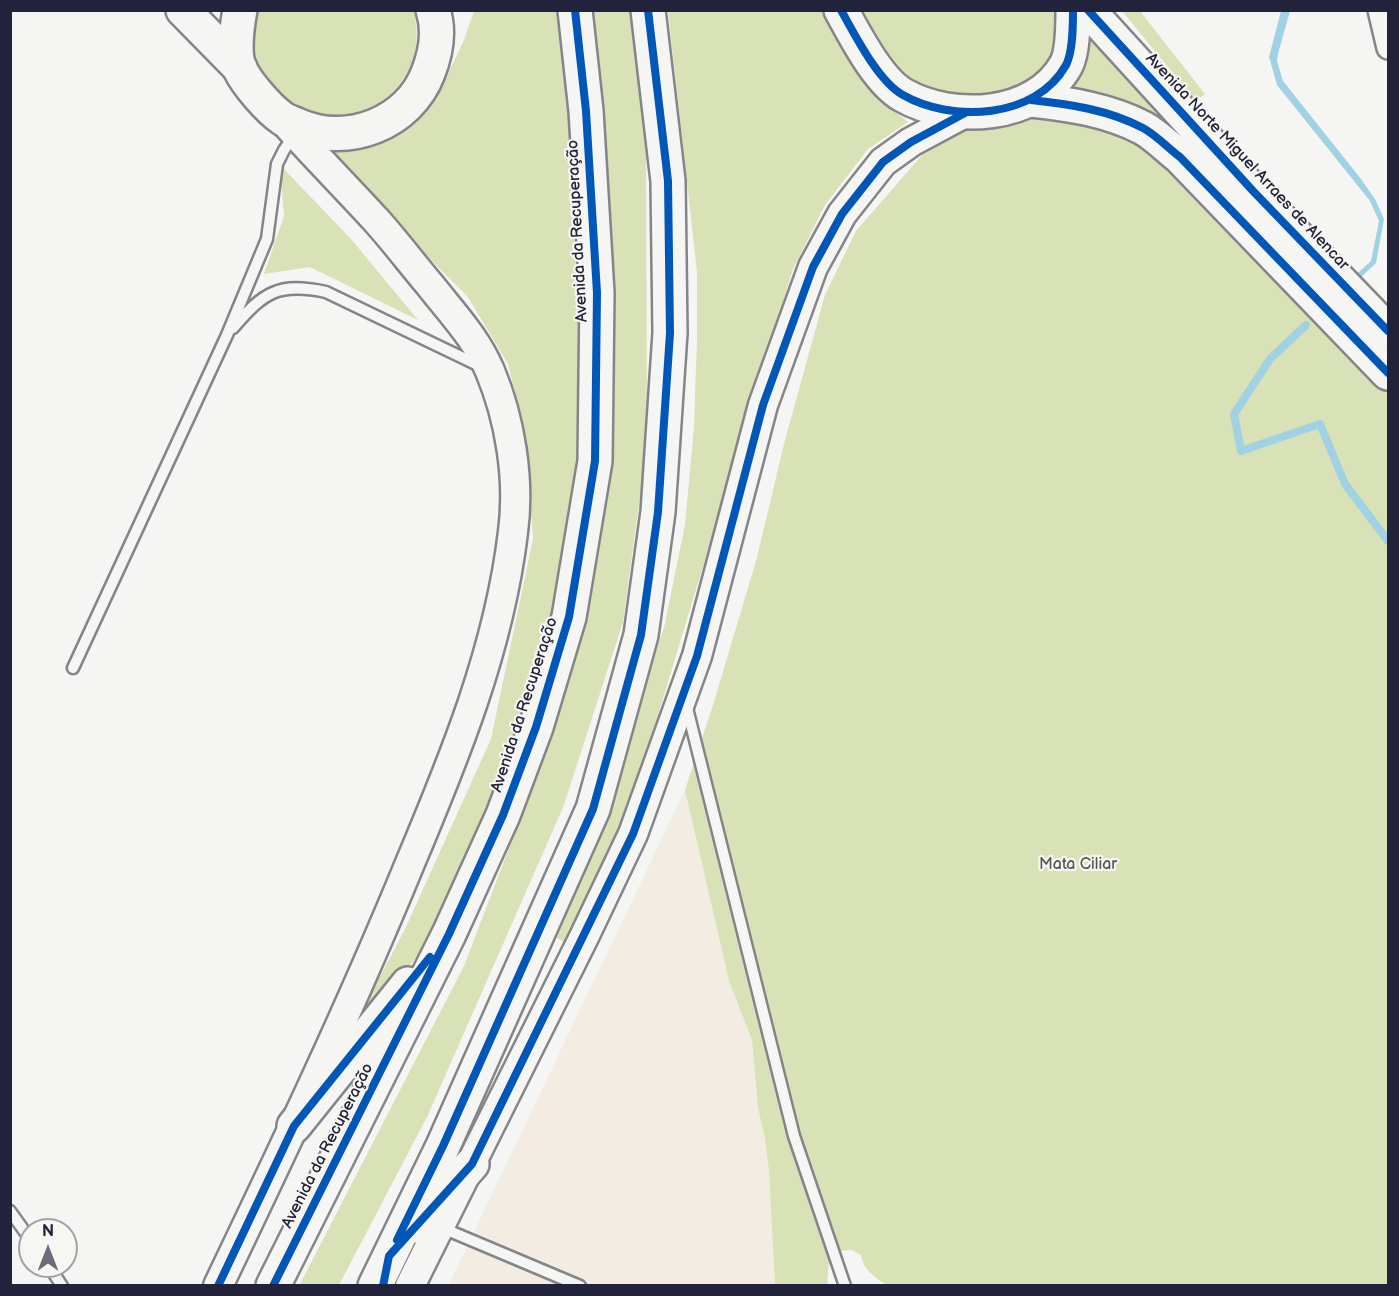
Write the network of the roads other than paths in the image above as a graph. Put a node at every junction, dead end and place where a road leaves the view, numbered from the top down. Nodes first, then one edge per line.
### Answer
1 (183, 10) edge
2 (240, 10) edge
3 (575, 10) edge
4 (648, 10) edge
5 (841, 10) edge
6 (1073, 10) edge
7 (1088, 10) edge
8 (1379, 10) edge
9 (439, 14) edge
10 (1389, 48) edge
11 (240, 68) junction
12 (1031, 100) junction
13 (965, 113) junction
14 (289, 126) junction
15 (1389, 332) edge
16 (227, 335) junction
17 (490, 371) junction
18 (1389, 373) edge
19 (73, 668) dead end
20 (684, 694) junction
21 (449, 934) junction
22 (294, 1126) junction
23 (472, 1164) junction
24 (440, 1227) junction
25 (386, 1271) edge
26 (218, 1286) edge
27 (273, 1286) edge
28 (375, 1286) edge
29 (410, 1286) edge
30 (580, 1286) edge
31 (845, 1286) edge

1 - 11 main road
2 - 11 main road
3 - 21 main road, Avenida da Recuperação
4 - 25 main road
5 - 13 main road
6 - 12 main road
7 - 15 main road, Avenida Norte Miguel Arraes de Alencar
8 - 10 street
9 - 14 main road
11 - 14 main road
12 - 13 main road
12 - 18 main road
13 - 20 main road
14 - 16 lane
14 - 17 main road
16 - 17 lane
16 - 19 lane
17 - 22 main road
20 - 23 main road
20 - 31 lane
21 - 22 main road
21 - 27 main road, Avenida da Recuperação
22 - 26 main road
23 - 24 main road
23 - 25 main road
24 - 29 main road
24 - 30 lane
25 - 28 main road

